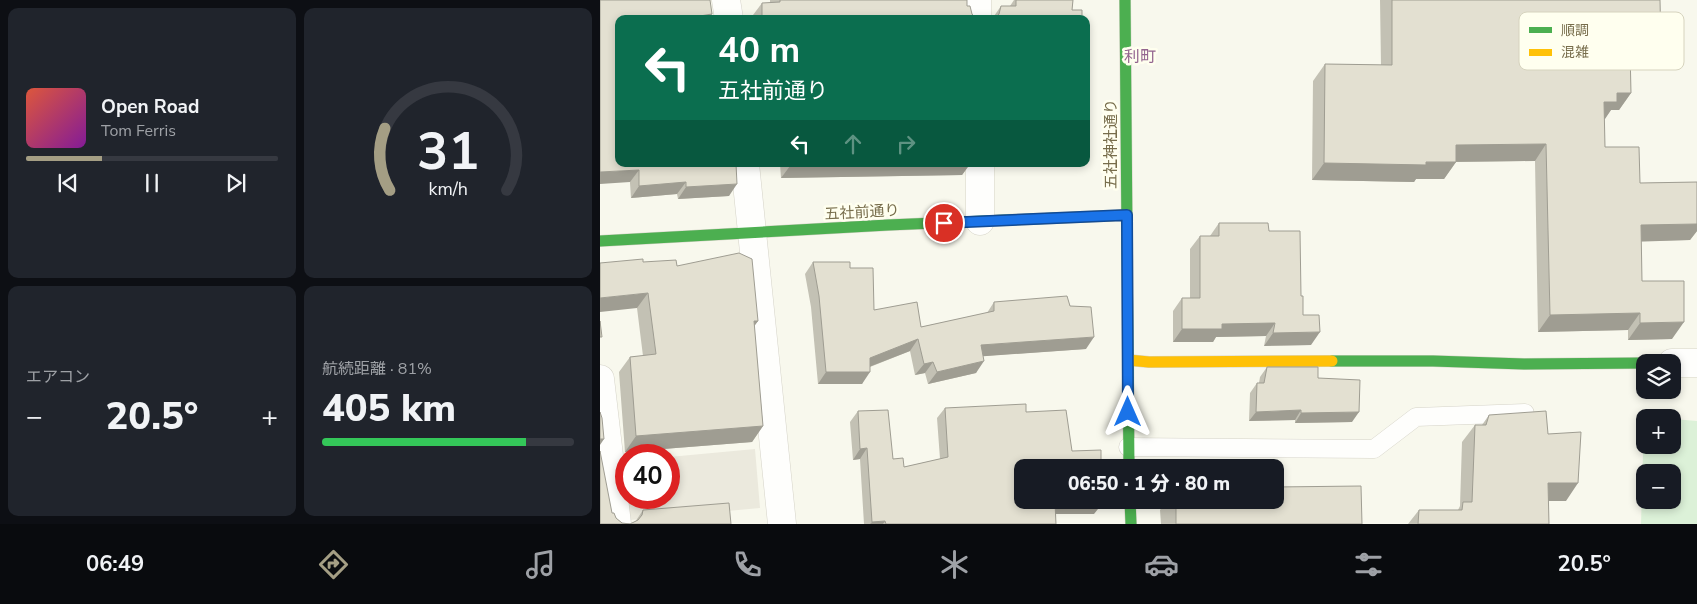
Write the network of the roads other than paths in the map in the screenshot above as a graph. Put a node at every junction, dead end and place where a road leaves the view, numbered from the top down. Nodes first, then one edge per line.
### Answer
1 (726, 0) edge
2 (977, 0) edge
3 (1125, 0) edge
4 (728, 15) edge
5 (977, 15) edge
6 (745, 167) edge
7 (980, 167) edge
8 (1127, 215) junction
9 (980, 221) junction
10 (752, 232) junction
11 (600, 241) edge
12 (1128, 360) junction
13 (1636, 363) edge
14 (1681, 363) edge
15 (1697, 363) edge
16 (600, 379) edge
17 (1526, 413) edge
18 (1128, 447) junction
19 (1129, 459) edge
20 (1130, 509) edge
21 (618, 524) edge
22 (782, 524) edge
23 (1131, 524) edge

1 - 4 street
2 - 5 street
3 - 8 street, 五社神社通り
6 - 10 street
7 - 9 street
8 - 9 street, 五社前通り
8 - 12 street, 五社神社通り
9 - 10 street, 五社前通り
10 - 11 street, 五社前通り
10 - 22 street
12 - 13 street
12 - 18 street, 五社神社通り
14 - 15 street
16 - 21 street
17 - 18 lane
18 - 19 street, 五社神社通り
20 - 23 street

